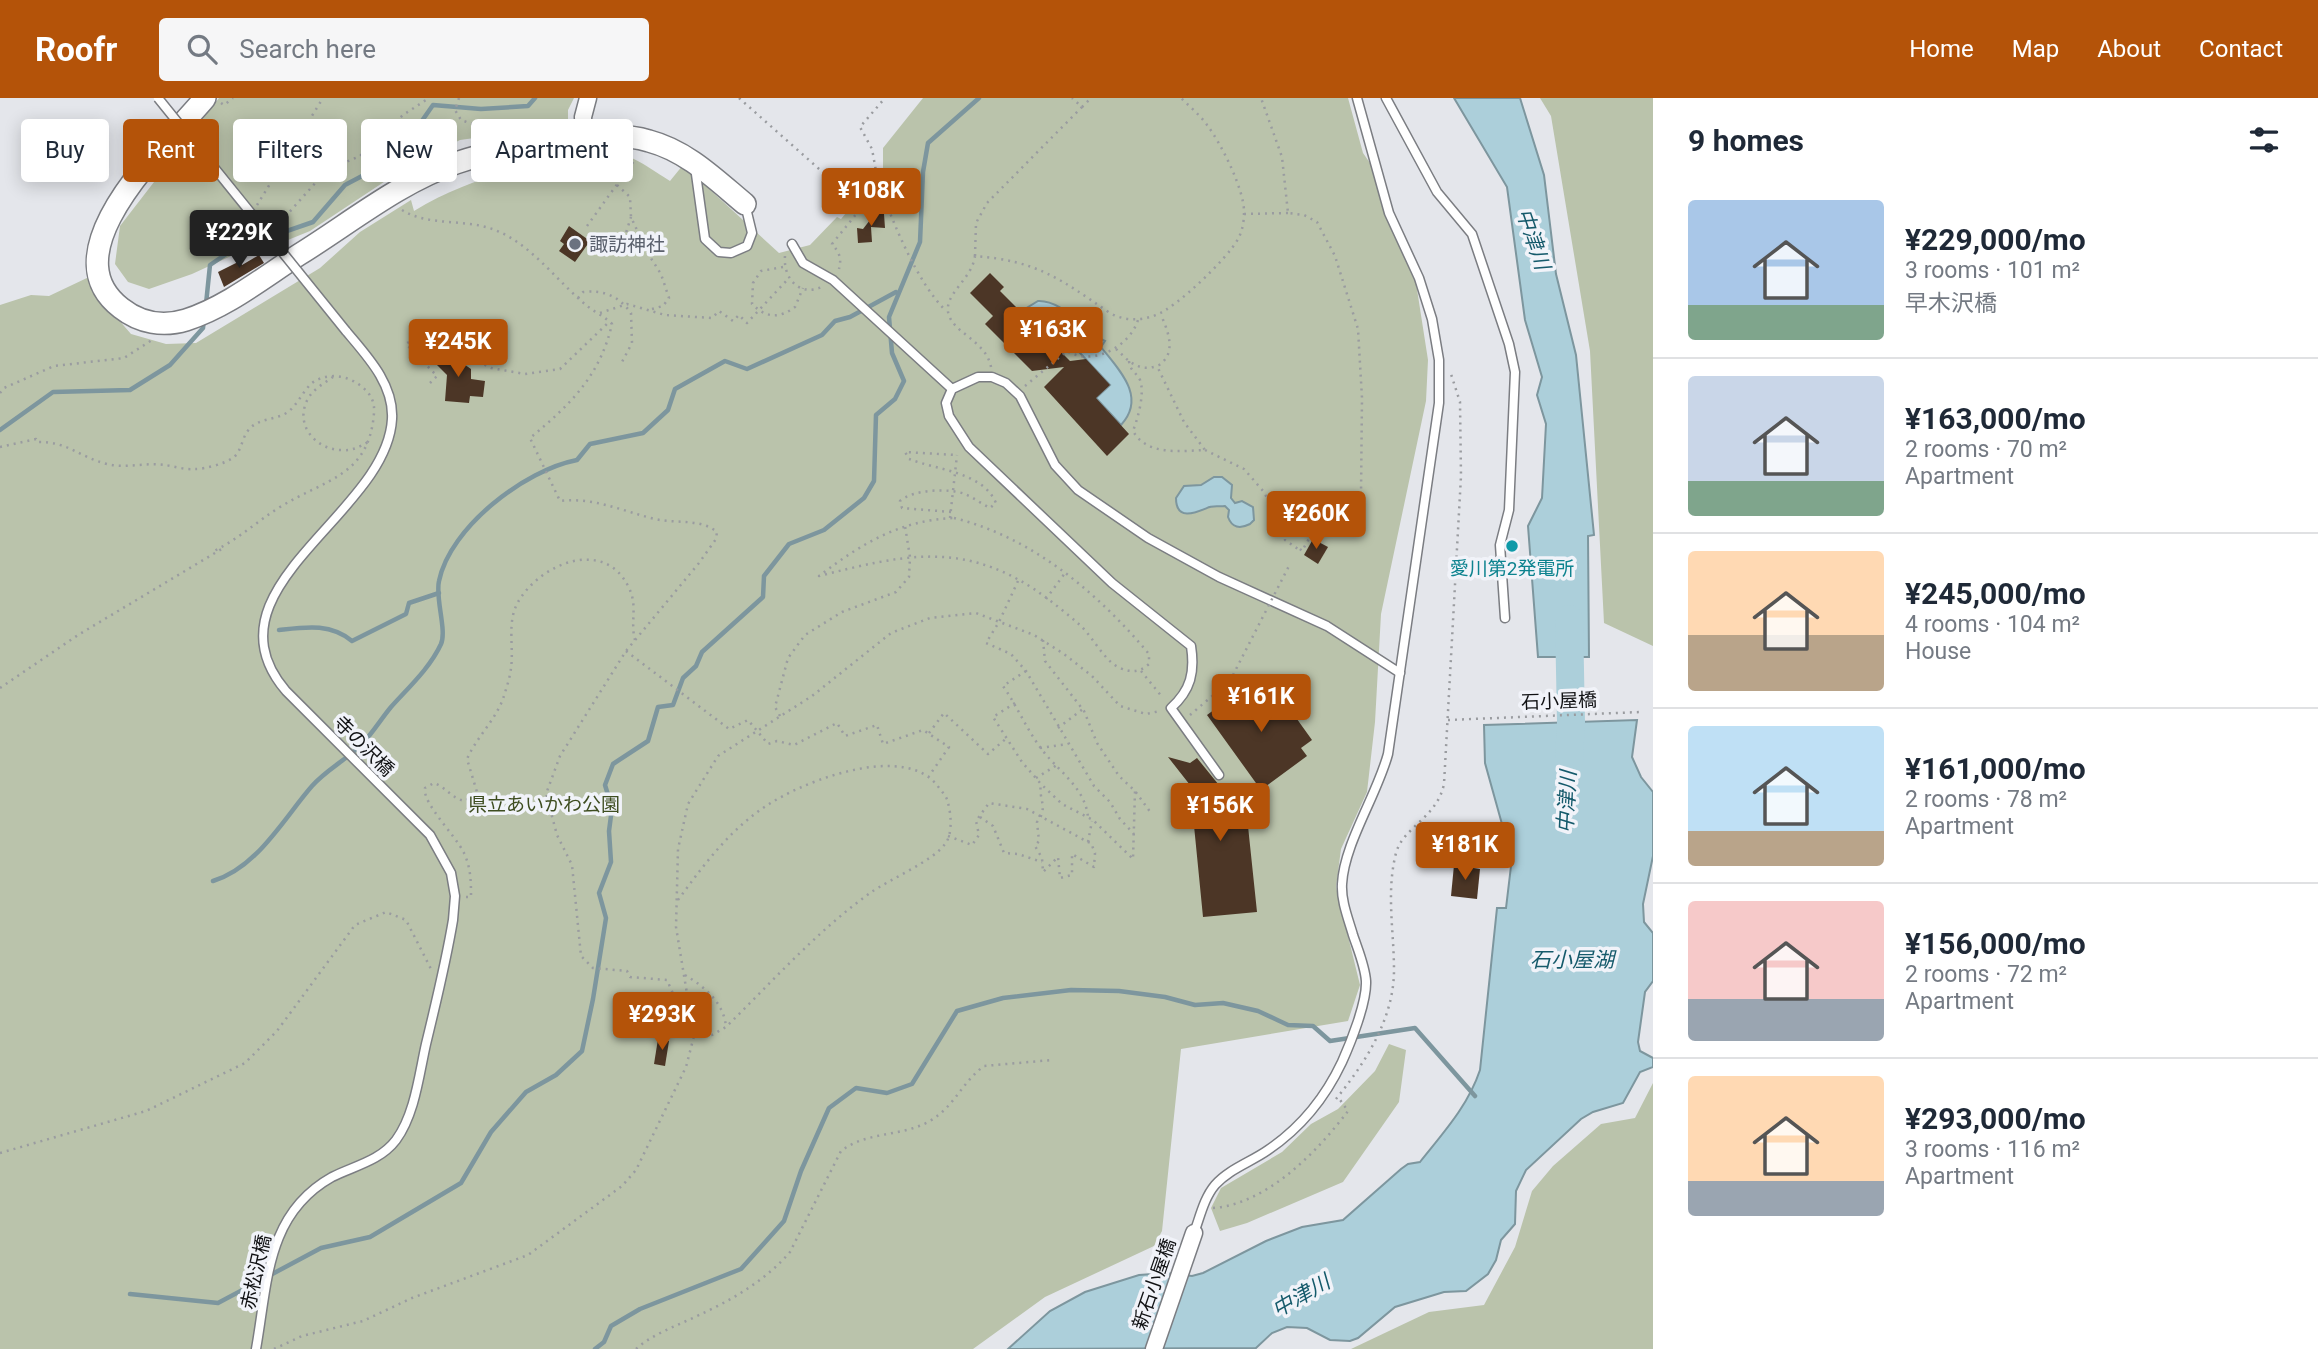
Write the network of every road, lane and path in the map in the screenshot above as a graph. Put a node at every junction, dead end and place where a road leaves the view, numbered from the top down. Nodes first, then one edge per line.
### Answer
1 (158, 98) edge
2 (205, 98) edge
3 (218, 98) edge
4 (233, 98) edge
5 (323, 98) edge
6 (429, 98) edge
7 (458, 98) edge
8 (588, 98) edge
9 (739, 98) edge
10 (885, 98) edge
11 (1072, 98) edge
12 (1091, 98) edge
13 (1181, 98) edge
14 (1261, 98) edge
15 (1357, 98) edge
16 (1386, 98) edge
17 (1082, 107) junction
18 (583, 119) edge
19 (471, 123) edge
20 (633, 138) edge
21 (649, 141) junction
22 (471, 158) edge
23 (695, 161) junction
24 (878, 182) junction
25 (617, 185) junction
26 (391, 196) junction
27 (745, 204) joint
28 (860, 205) junction
29 (1288, 213) junction
30 (1244, 214) junction
31 (631, 217) junction
32 (587, 226) dead end
33 (265, 230) dead end
34 (253, 234) dead end
35 (619, 244) dead end
36 (792, 244) dead end
37 (785, 252) dead end
38 (975, 256) junction
39 (784, 267) junction
40 (788, 279) junction
41 (833, 280) junction
42 (803, 288) junction
43 (578, 298) junction
44 (625, 304) junction
45 (652, 309) junction
46 (759, 310) junction
47 (946, 311) junction
48 (600, 313) junction
49 (1160, 314) junction
50 (1138, 320) junction
51 (610, 321) junction
52 (171, 324) junction
53 (1116, 349) junction
54 (1439, 360) junction
55 (1129, 361) junction
56 (622, 362) dead end
57 (1157, 366) junction
58 (334, 376) junction
59 (992, 377) junction
60 (430, 383) dead end
61 (952, 389) junction
62 (0, 393) edge
63 (1020, 396) junction
64 (368, 442) junction
65 (0, 447) edge
66 (969, 447) junction
67 (1205, 450) junction
68 (956, 455) junction
69 (954, 474) junction
70 (953, 492) junction
71 (951, 512) junction
72 (950, 518) junction
73 (1284, 525) junction
74 (905, 526) junction
75 (1311, 535) junction
76 (240, 538) junction
77 (214, 551) dead end
78 (910, 557) junction
79 (1290, 564) dead end
80 (1065, 573) junction
81 (1018, 581) junction
82 (1046, 599) junction
83 (1505, 618) dead end
84 (999, 622) junction
85 (635, 640) junction
86 (1043, 640) junction
87 (626, 651) junction
88 (1026, 671) junction
89 (1141, 671) junction
90 (1400, 673) junction
91 (0, 688) edge
92 (1014, 702) junction
93 (1171, 708) junction
94 (1083, 709) junction
95 (1640, 712) dead end
96 (780, 716) junction
97 (1447, 720) junction
98 (1181, 722) junction
99 (1058, 728) junction
100 (758, 730) junction
101 (929, 733) junction
102 (1008, 737) junction
103 (1068, 744) junction
104 (1040, 748) junction
105 (1058, 765) junction
106 (1219, 775) dead end
107 (928, 777) junction
108 (1036, 778) junction
109 (1041, 784) junction
110 (1135, 791) junction
111 (1151, 813) dead end
112 (979, 816) junction
113 (1041, 817) junction
114 (1088, 818) junction
115 (1093, 820) junction
116 (1134, 834) junction
117 (948, 836) junction
118 (1088, 842) junction
119 (1042, 862) junction
120 (455, 896) junction
121 (676, 901) junction
122 (683, 975) junction
123 (440, 987) junction
124 (689, 1008) junction
125 (726, 1027) junction
126 (694, 1036) junction
127 (1052, 1060) dead end
128 (1338, 1097) junction
129 (1333, 1102) dead end
130 (0, 1153) edge
131 (1203, 1208) junction
132 (1195, 1233) joint
133 (257, 1347) edge
134 (274, 1349) edge
135 (636, 1349) edge
136 (1154, 1349) edge

1 - 120 lane, 寺の沢橋, bridge
2 - 52 street
3 - 4 path
5 - 34 path
6 - 33 path
7 - 19 path
8 - 18 street
9 - 28 path
10 - 24 path
11 - 17 path
12 - 17 path
13 - 30 path
14 - 29 path
15 - 54 lane
16 - 83 lane
17 - 38 path
20 - 21 street
21 - 23 street
21 - 25 path
22 - 26 street
23 - 27 street
23 - 27 lane
24 - 28 path
24 - 47 path
25 - 31 path
25 - 32 path
26 - 43 path
26 - 52 street
28 - 41 path
29 - 30 path
29 - 75 path
30 - 49 path
31 - 35 path
31 - 45 path
36 - 41 lane
37 - 39 path
38 - 47 path
38 - 50 path
39 - 40 path
39 - 46 path
40 - 42 path
40 - 46 path
41 - 42 path
41 - 61 lane
42 - 46 path
43 - 44 path
43 - 48 path
44 - 45 path
44 - 48 path
44 - 56 path
45 - 46 path
47 - 59 path
48 - 51 path
49 - 50 path
49 - 57 path
50 - 53 path
51 - 60 path
51 - 85 path
52 - 62 path
53 - 55 path
53 - 63 path
54 - 90 lane
54 - 97 path
55 - 57 path
55 - 67 path
57 - 67 path
58 - 64 path
58 - 64 path
58 - 65 path
59 - 61 lane
59 - 63 lane
61 - 66 lane
63 - 90 lane
64 - 76 path
66 - 68 path
66 - 93 lane
67 - 73 path
68 - 69 path
68 - 69 path
69 - 70 path
69 - 70 path
70 - 71 path
70 - 71 path
71 - 72 path
72 - 74 path
72 - 80 path
73 - 75 path
73 - 75 path
74 - 78 path
74 - 78 path
76 - 77 path
76 - 91 path
78 - 81 path
78 - 96 path
79 - 98 path, bridge
80 - 82 path
80 - 89 path
81 - 82 path
81 - 84 path
82 - 89 path
84 - 86 path
84 - 88 path
84 - 96 path
85 - 87 path
85 - 120 path
86 - 93 path
86 - 94 path
87 - 100 path
87 - 124 path
88 - 92 path
88 - 99 path
89 - 93 path
90 - 131 lane
92 - 102 path
92 - 104 path
93 - 98 lane
94 - 99 path
94 - 110 path
95 - 97 path, 石小屋橋
96 - 100 path
97 - 128 path
98 - 106 lane
99 - 103 path
100 - 101 path
100 - 121 path
101 - 102 path
101 - 107 path
102 - 108 path
103 - 104 path
103 - 116 path
104 - 105 path
105 - 108 path
105 - 114 path
107 - 117 path
107 - 121 path
108 - 109 path
109 - 113 path
109 - 114 path
110 - 111 path
110 - 116 path
112 - 113 path
112 - 117 path
112 - 119 path
113 - 118 path
113 - 119 path
114 - 115 path
115 - 116 path
115 - 118 path
117 - 125 path
118 - 119 path
120 - 123 lane
121 - 122 path
122 - 124 path
122 - 125 path
123 - 130 path
123 - 133 lane, 赤松沢橋
124 - 126 path
125 - 126 path
126 - 134 path
127 - 135 path
128 - 129 path
128 - 131 path
131 - 132 lane
132 - 136 street, 新石小屋橋

